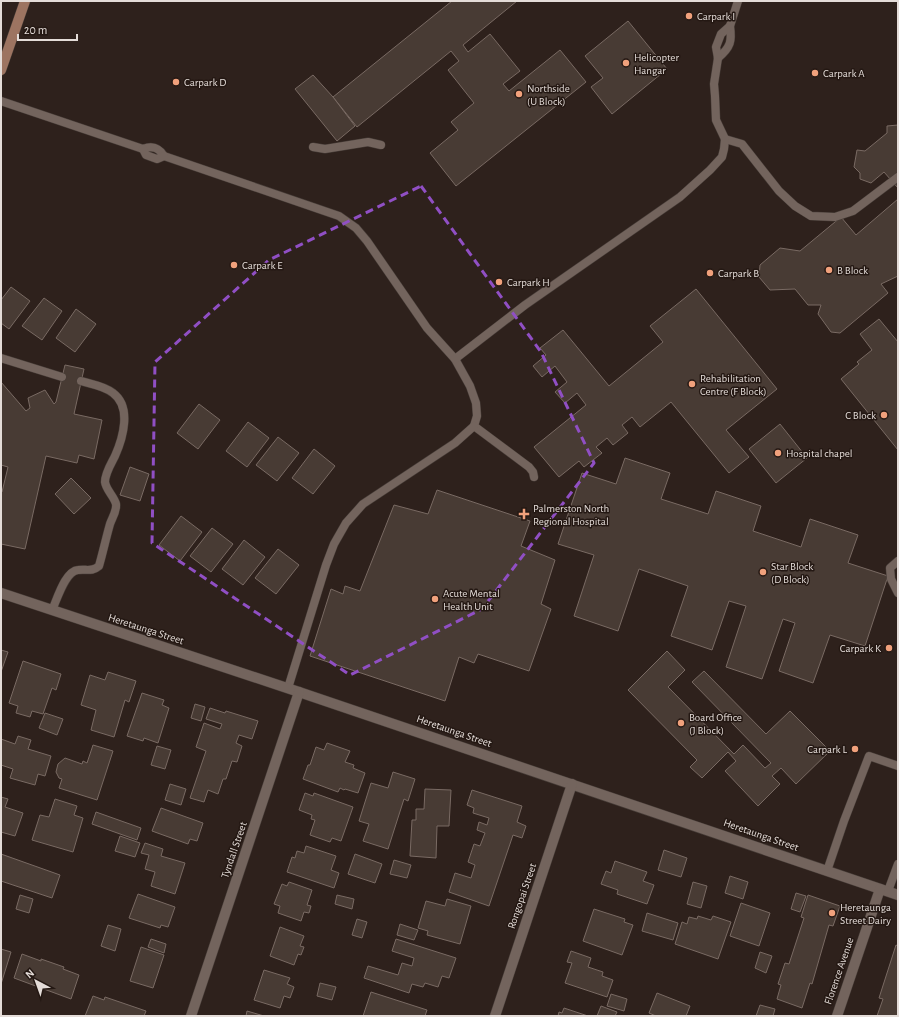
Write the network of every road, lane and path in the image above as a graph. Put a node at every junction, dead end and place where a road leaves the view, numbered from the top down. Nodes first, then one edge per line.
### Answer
1 (25, 1) edge
2 (738, 1) edge
3 (1, 70) edge
4 (1, 101) edge
5 (724, 139) junction
6 (381, 145) dead end
7 (313, 147) dead end
8 (898, 177) edge
9 (1, 358) edge
10 (455, 359) junction
11 (62, 377) dead end
12 (81, 381) dead end
13 (474, 426) junction
14 (534, 477) dead end
15 (898, 561) edge
16 (898, 592) edge
17 (1, 593) edge
18 (52, 610) junction
19 (288, 688) junction
20 (299, 692) junction
21 (898, 766) edge
22 (572, 784) junction
23 (898, 864) edge
24 (827, 871) junction
25 (884, 890) junction
26 (898, 895) edge
27 (191, 1016) edge
28 (495, 1016) edge
29 (837, 1016) edge

1 - 3 main road
2 - 5 lane
4 - 10 lane
5 - 8 lane
5 - 10 lane
6 - 7 lane
9 - 11 lane
10 - 13 lane
12 - 18 lane
13 - 14 lane
13 - 19 lane
15 - 16 lane
17 - 18 street, Heretaunga Street
18 - 19 street, Heretaunga Street
19 - 20 street, Heretaunga Street
20 - 22 street, Heretaunga Street
20 - 27 street, Tyndall Street
21 - 24 lane
22 - 24 street, Heretaunga Street
22 - 28 street, Rongopai Street
23 - 25 lane
24 - 25 street, Heretaunga Street
25 - 26 street, Heretaunga Street
25 - 29 street, Florence Avenue

